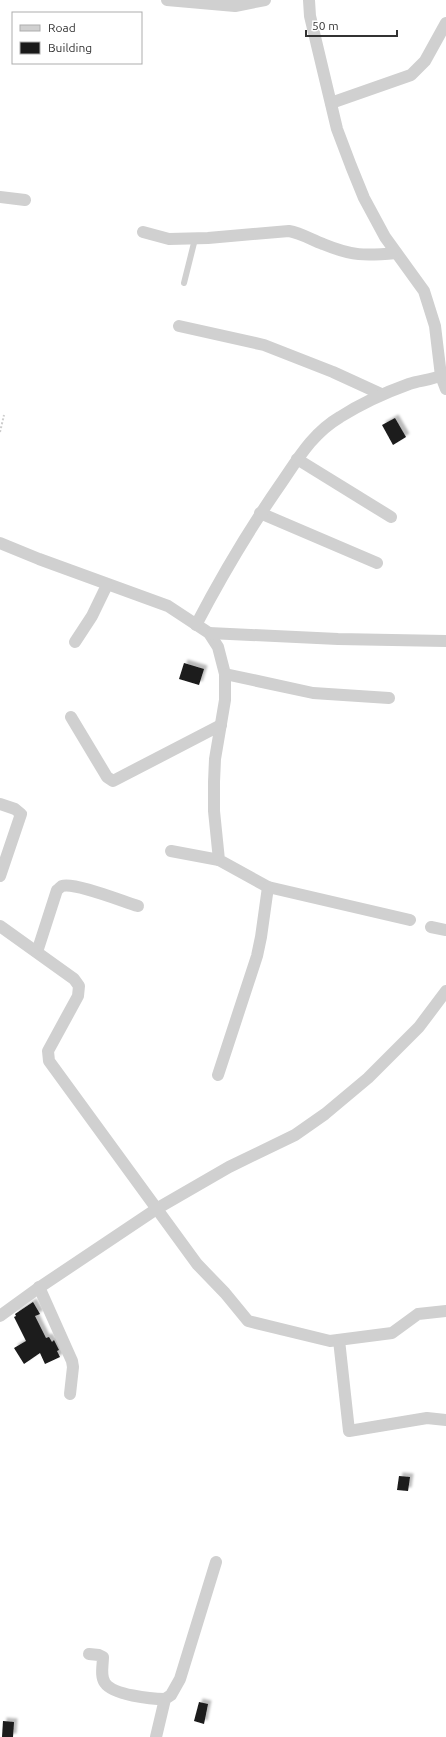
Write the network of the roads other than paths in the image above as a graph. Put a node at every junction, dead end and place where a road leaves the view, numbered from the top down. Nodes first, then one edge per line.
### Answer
1 (167, 0) edge
2 (265, 0) edge
3 (309, 0) edge
4 (446, 23) edge
5 (331, 103) junction
6 (0, 197) edge
7 (25, 200) dead end
8 (143, 232) dead end
9 (195, 239) junction
10 (396, 253) junction
11 (184, 283) dead end
12 (179, 326) dead end
13 (443, 374) edge
14 (446, 390) edge
15 (381, 394) junction
16 (296, 459) junction
17 (260, 513) junction
18 (391, 517) dead end
19 (0, 543) edge
20 (377, 563) dead end
21 (107, 585) junction
22 (196, 625) junction
23 (209, 633) junction
24 (446, 641) edge
25 (75, 642) dead end
26 (224, 674) junction
27 (388, 698) dead end
28 (72, 717) dead end
29 (221, 725) junction
30 (0, 804) edge
31 (171, 851) dead end
32 (219, 860) junction
33 (0, 876) edge
34 (268, 887) junction
35 (138, 906) dead end
36 (410, 920) dead end
37 (0, 926) edge
38 (431, 927) dead end
39 (446, 930) edge
40 (37, 952) junction
41 (446, 991) edge
42 (218, 1074) dead end
43 (158, 1208) junction
44 (39, 1287) junction
45 (446, 1311) edge
46 (0, 1316) edge
47 (339, 1340) junction
48 (70, 1394) dead end
49 (446, 1420) edge
50 (216, 1562) dead end
51 (89, 1654) dead end
52 (165, 1699) junction
53 (156, 1737) edge

1 - 2 street
3 - 5 street
4 - 5 street
5 - 10 street
6 - 7 street
8 - 9 street
9 - 10 street
9 - 11 lane
10 - 13 street
12 - 15 street
13 - 14 street
13 - 15 street
15 - 16 street
16 - 17 street
16 - 18 street
17 - 20 street
17 - 22 street
19 - 21 street
21 - 22 street
21 - 25 street
22 - 23 street
23 - 24 street
23 - 26 street
26 - 27 street
26 - 29 street
28 - 29 street
29 - 32 street
30 - 33 street
31 - 32 street
32 - 34 street
34 - 36 street
34 - 42 street
35 - 40 street
37 - 40 street
38 - 39 street
40 - 43 street
41 - 43 street
43 - 44 street
43 - 47 street
44 - 46 street
44 - 48 street
45 - 47 street
47 - 49 street
50 - 52 street
51 - 52 street
52 - 53 street

